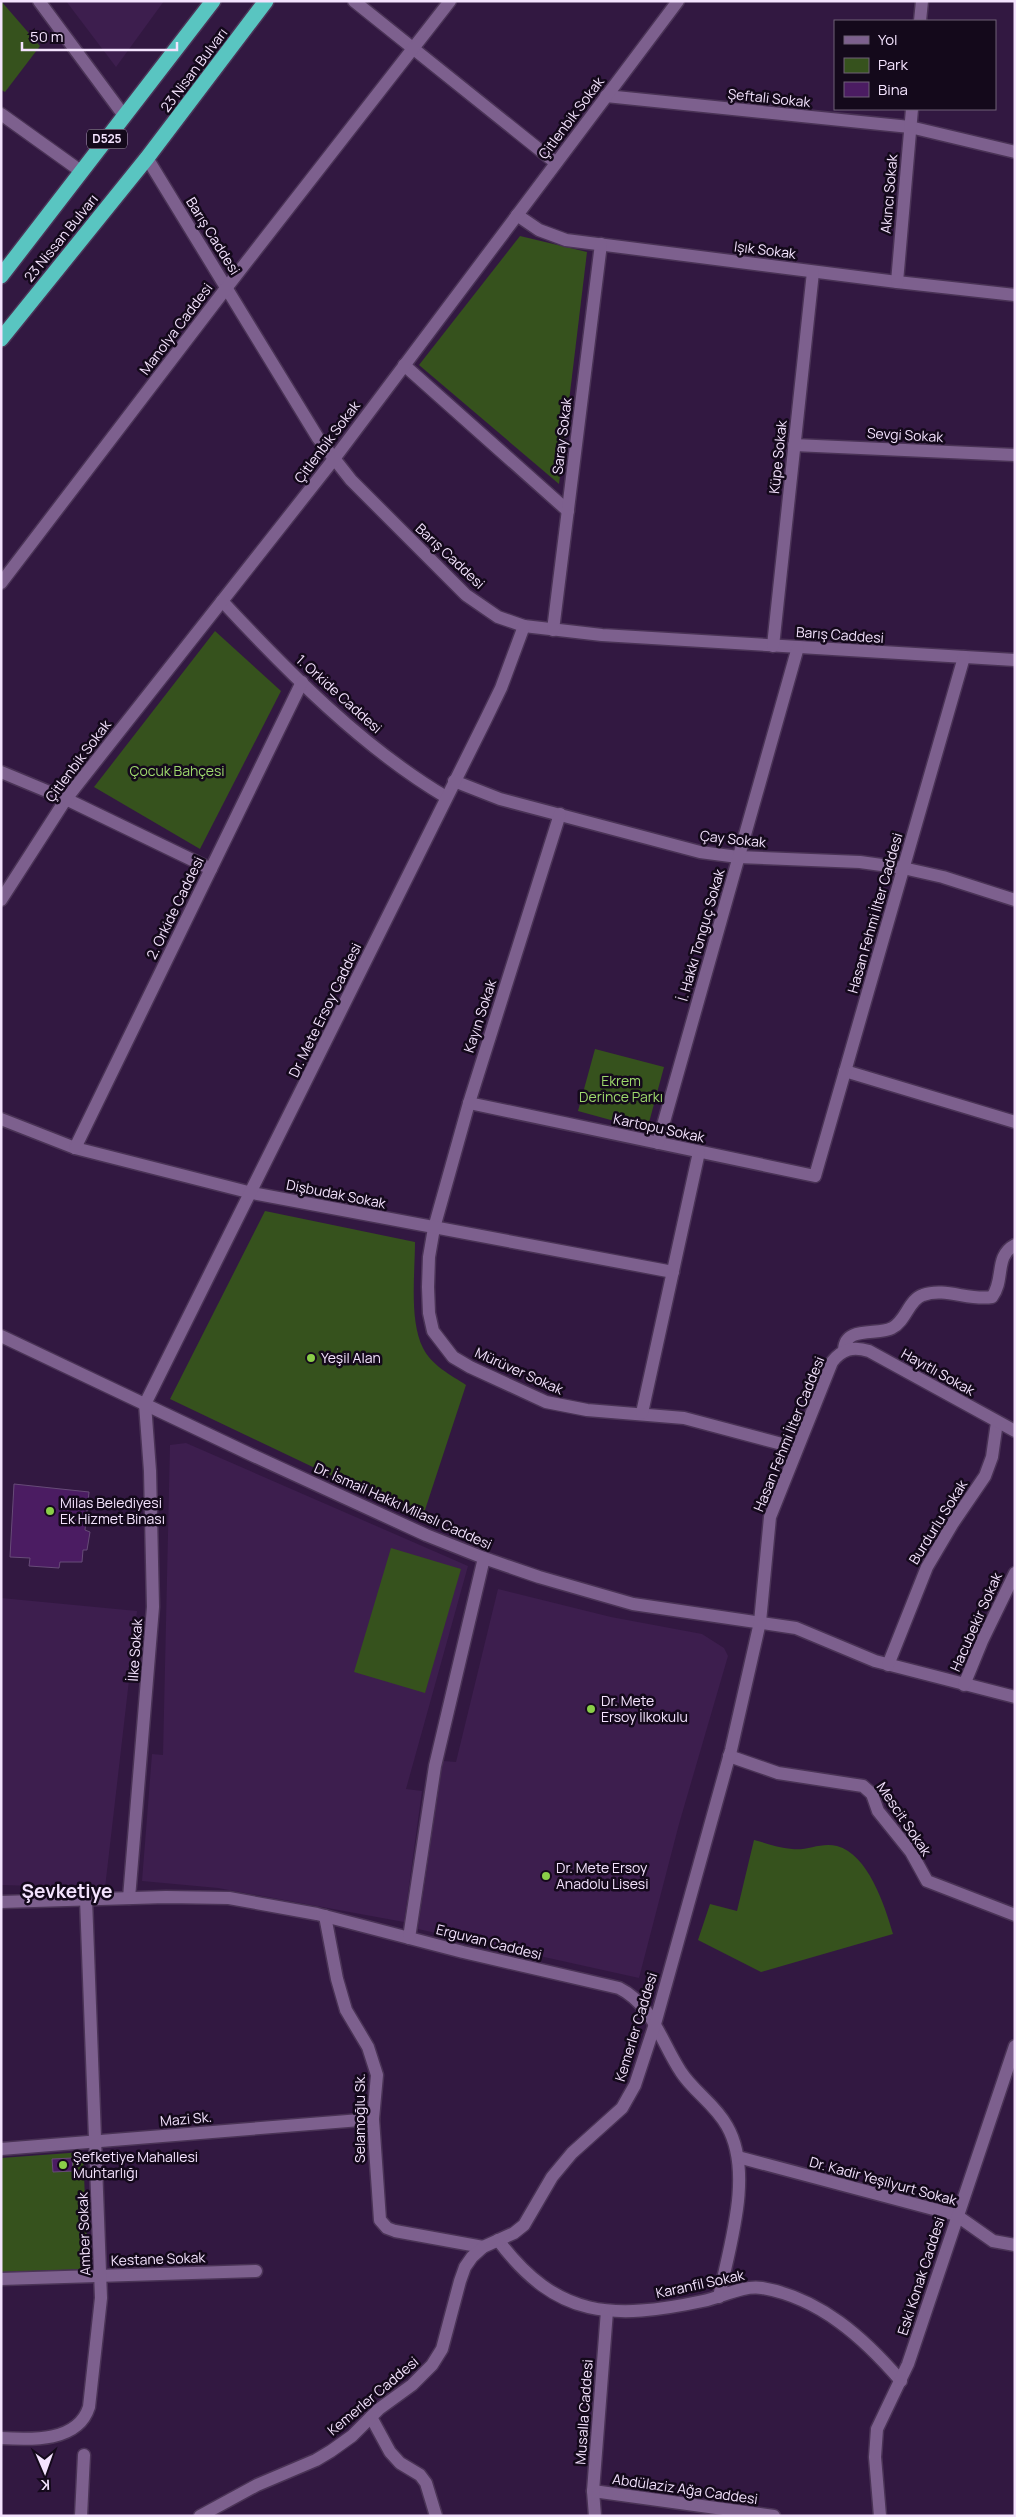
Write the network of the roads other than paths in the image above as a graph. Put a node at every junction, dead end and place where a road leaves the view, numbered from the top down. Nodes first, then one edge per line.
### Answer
1 (39, 1) edge
2 (213, 1) edge
3 (266, 1) edge
4 (354, 1) edge
5 (450, 1) edge
6 (678, 1) edge
7 (922, 1) edge
8 (920, 20) edge
9 (413, 49) junction
10 (606, 96) junction
11 (912, 110) edge
12 (1, 114) edge
13 (125, 117) junction
14 (910, 128) junction
15 (1015, 152) edge
16 (147, 158) junction
17 (556, 163) junction
18 (82, 172) junction
19 (517, 215) junction
20 (601, 244) junction
21 (813, 272) junction
22 (1, 276) edge
23 (896, 282) junction
24 (227, 287) junction
25 (1015, 295) edge
26 (1, 339) edge
27 (404, 365) junction
28 (794, 445) junction
29 (1015, 455) edge
30 (334, 459) junction
31 (568, 511) junction
32 (1, 583) edge
33 (222, 601) junction
34 (524, 626) junction
35 (554, 630) junction
36 (773, 646) junction
37 (798, 648) junction
38 (964, 657) junction
39 (1015, 660) edge
40 (302, 682) junction
41 (1, 772) edge
42 (454, 781) junction
43 (446, 797) junction
44 (66, 799) junction
45 (560, 814) junction
46 (738, 857) junction
47 (903, 868) junction
48 (211, 869) junction
49 (1, 900) edge
50 (1015, 900) edge
51 (845, 1071) junction
52 (469, 1103) junction
53 (1, 1119) edge
54 (1015, 1122) edge
55 (658, 1143) junction
56 (75, 1148) junction
57 (699, 1152) junction
58 (815, 1176) joint
59 (252, 1193) junction
60 (434, 1228) junction
61 (1015, 1245) edge
62 (672, 1272) junction
63 (1, 1336) edge
64 (844, 1350) junction
65 (145, 1404) junction
66 (642, 1413) junction
67 (997, 1422) junction
68 (1015, 1431) edge
69 (797, 1448) junction
70 (484, 1558) junction
71 (1015, 1573) edge
72 (760, 1622) junction
73 (888, 1665) junction
74 (964, 1684) junction
75 (1015, 1697) edge
76 (729, 1756) junction
77 (129, 1898) junction
78 (86, 1899) junction
79 (1, 1902) edge
80 (1015, 1915) edge
81 (325, 1916) junction
82 (409, 1938) junction
83 (655, 2024) junction
84 (1015, 2046) edge
85 (373, 2119) junction
86 (95, 2141) junction
87 (1, 2149) edge
88 (738, 2157) junction
89 (956, 2215) junction
90 (498, 2240) junction
91 (1015, 2244) edge
92 (483, 2247) junction
93 (256, 2271) dead end
94 (100, 2276) junction
95 (1, 2278) edge
96 (718, 2297) junction
97 (607, 2311) junction
98 (901, 2381) junction
99 (371, 2417) junction
100 (1, 2438) edge
101 (84, 2456) dead end
102 (593, 2492) junction
103 (81, 2516) edge
104 (200, 2516) edge
105 (436, 2516) edge
106 (595, 2516) edge
107 (774, 2516) edge
108 (880, 2516) edge

1 - 13 street
2 - 13 highway, 23 Nissan Bulvarı / D525
3 - 16 highway, 23 Nisan Bulvarı
4 - 9 street
5 - 9 street, Manolya Caddesi
6 - 10 street, Çitlenbik Sokak
7 - 8 street
9 - 17 street
9 - 24 street, Manolya Caddesi
10 - 14 street, Şeftali Sokak
10 - 17 street, Çitlenbik Sokak
11 - 14 street, Akıncı Sokak
12 - 18 street
13 - 18 highway, 23 Nissan Bulvarı / D525
14 - 15 street, Şeftali Sokak
14 - 23 street, Akıncı Sokak
16 - 24 street, Barış Caddesi
16 - 26 highway, 23 Nissan Bulvarı
17 - 19 street, Çitlenbik Sokak
18 - 22 highway, 23 Nissan Bulvarı / D525
19 - 20 street, Işık Sokak
19 - 27 street, Çitlenbik Sokak
20 - 21 street, Işık Sokak
20 - 31 street, Saray Sokak
21 - 23 street, Işık Sokak
21 - 28 street, Küpe Sokak
23 - 25 street, Işık Sokak
24 - 30 street, Barış Caddesi
24 - 32 street, Manolya Caddesi
27 - 30 street, Çitlenbik Sokak
27 - 31 street
28 - 29 street, Sevgi Sokak
28 - 36 street, Küpe Sokak
30 - 33 street, Çitlenbik Sokak
30 - 34 street, Barış Caddesi
31 - 35 street, Saray Sokak
33 - 40 street, 1. Orkide Caddesi
33 - 44 street, Çitlenbik Sokak
34 - 35 street, Barış Caddesi
34 - 42 street, Dr. Mete Ersoy Caddesi
35 - 36 street, Barış Caddesi
36 - 37 street, Barış Caddesi
37 - 38 street, Barış Caddesi
37 - 46 street, İ. Hakkı Tonguç Sokak
38 - 39 street, Barış Caddesi
38 - 47 street, Hasan Fehmi İlter Caddesi
40 - 43 street, 1. Orkide Caddesi
40 - 48 street, 2. Orkide Caddesi
41 - 44 street
42 - 43 street, Dr. Mete Ersoy Caddesi
42 - 45 street, Çay Sokak
43 - 59 street, Dr. Mete Ersoy Caddesi
44 - 48 street
44 - 49 street, Çitlenbik Sokak
45 - 46 street, Çay Sokak
45 - 52 street, Kayın Sokak
46 - 47 street, Çay Sokak
46 - 55 street, İ. Hakkı Tonguç Sokak
47 - 50 street, Çay Sokak
47 - 51 street, Hasan Fehmi İlter Caddesi
48 - 56 street, 2. Orkide Caddesi
51 - 54 street
51 - 58 street, Hasan Fehmi İlter Caddesi
52 - 55 street, Kartopu Sokak
52 - 60 street, Kayın Sokak
53 - 56 street, Dişbudak Sokak
55 - 57 street, Kartopu Sokak
56 - 59 street, Dişbudak Sokak
57 - 58 street, Kartopu Sokak
57 - 62 street
59 - 60 street, Dişbudak Sokak
59 - 65 street, Dr. Mete Ersoy Caddesi
60 - 62 street, Dişbudak Sokak
60 - 66 street, Mürüver Sokak
61 - 64 street, Hasan Fehmi İlter Caddesi
62 - 66 street
63 - 65 street, Dr. İsmail Hakkı Milaslı Caddesi
64 - 67 street, Hayıtlı Sokak
64 - 69 street, Hasan Fehmi İlter Caddesi
65 - 70 street, Dr. İsmail Hakkı Milaslı Caddesi
65 - 77 street, İlke Sokak
66 - 69 street, Mürüver Sokak
67 - 68 street, Hayıtlı Sokak
67 - 73 street, Burdurlu Sokak
69 - 72 street, Hasan Fehmi İlter Caddesi
70 - 72 street, Dr. İsmail Hakkı Milaslı Caddesi
70 - 82 street
71 - 74 street, Hacubekir Sokak
72 - 73 street, Dr. İsmail Hakkı Milaslı Caddesi
72 - 76 street, Kemerler Caddesi
73 - 74 street, Dr. İsmail Hakkı Milaslı Caddesi
74 - 75 street, Dr. İsmail Hakkı Milaslı Caddesi
76 - 80 street, Mescit Sokak
76 - 83 street, Kemerler Caddesi
77 - 78 street, Erguvan Caddesi
77 - 81 street, Erguvan Caddesi
78 - 79 street, Erguvan Caddesi
78 - 86 street, Amber Sokak
81 - 82 street, Erguvan Caddesi
81 - 85 street, Selamoğlu Sk.
82 - 83 street, Erguvan Caddesi
83 - 88 street, Erguvan Caddesi
83 - 90 street, Kemerler Caddesi
84 - 89 street, Eski Konak Caddesi
85 - 86 street, Mazi Sk.
85 - 92 street, Selamoğlu Sk.
86 - 87 street, Mazi Sk.
86 - 94 street, Amber Sokak
88 - 89 street, Dr. Kadir Yeşilyurt Sokak
88 - 96 street, Erguvan Caddesi
89 - 91 street, Dr. Kadir Yeşilyurt Sokak
89 - 98 street, Eski Konak Caddesi
90 - 92 street, Kemerler Caddesi
90 - 97 street, Karanfil Sokak
92 - 99 street, Kemerler Caddesi
93 - 94 street, Kestane Sokak
94 - 95 street, Kestane Sokak
94 - 100 street, Amber Sokak
96 - 97 street, Karanfil Sokak
96 - 98 street, Karanfil Sokak
97 - 102 street, Musalla Caddesi
98 - 108 street, Eski Konak Caddesi
99 - 104 street, Kemerler Caddesi
99 - 105 street
101 - 103 street
102 - 106 street, Musalla Caddesi
102 - 107 street, Abdülaziz Ağa Caddesi

